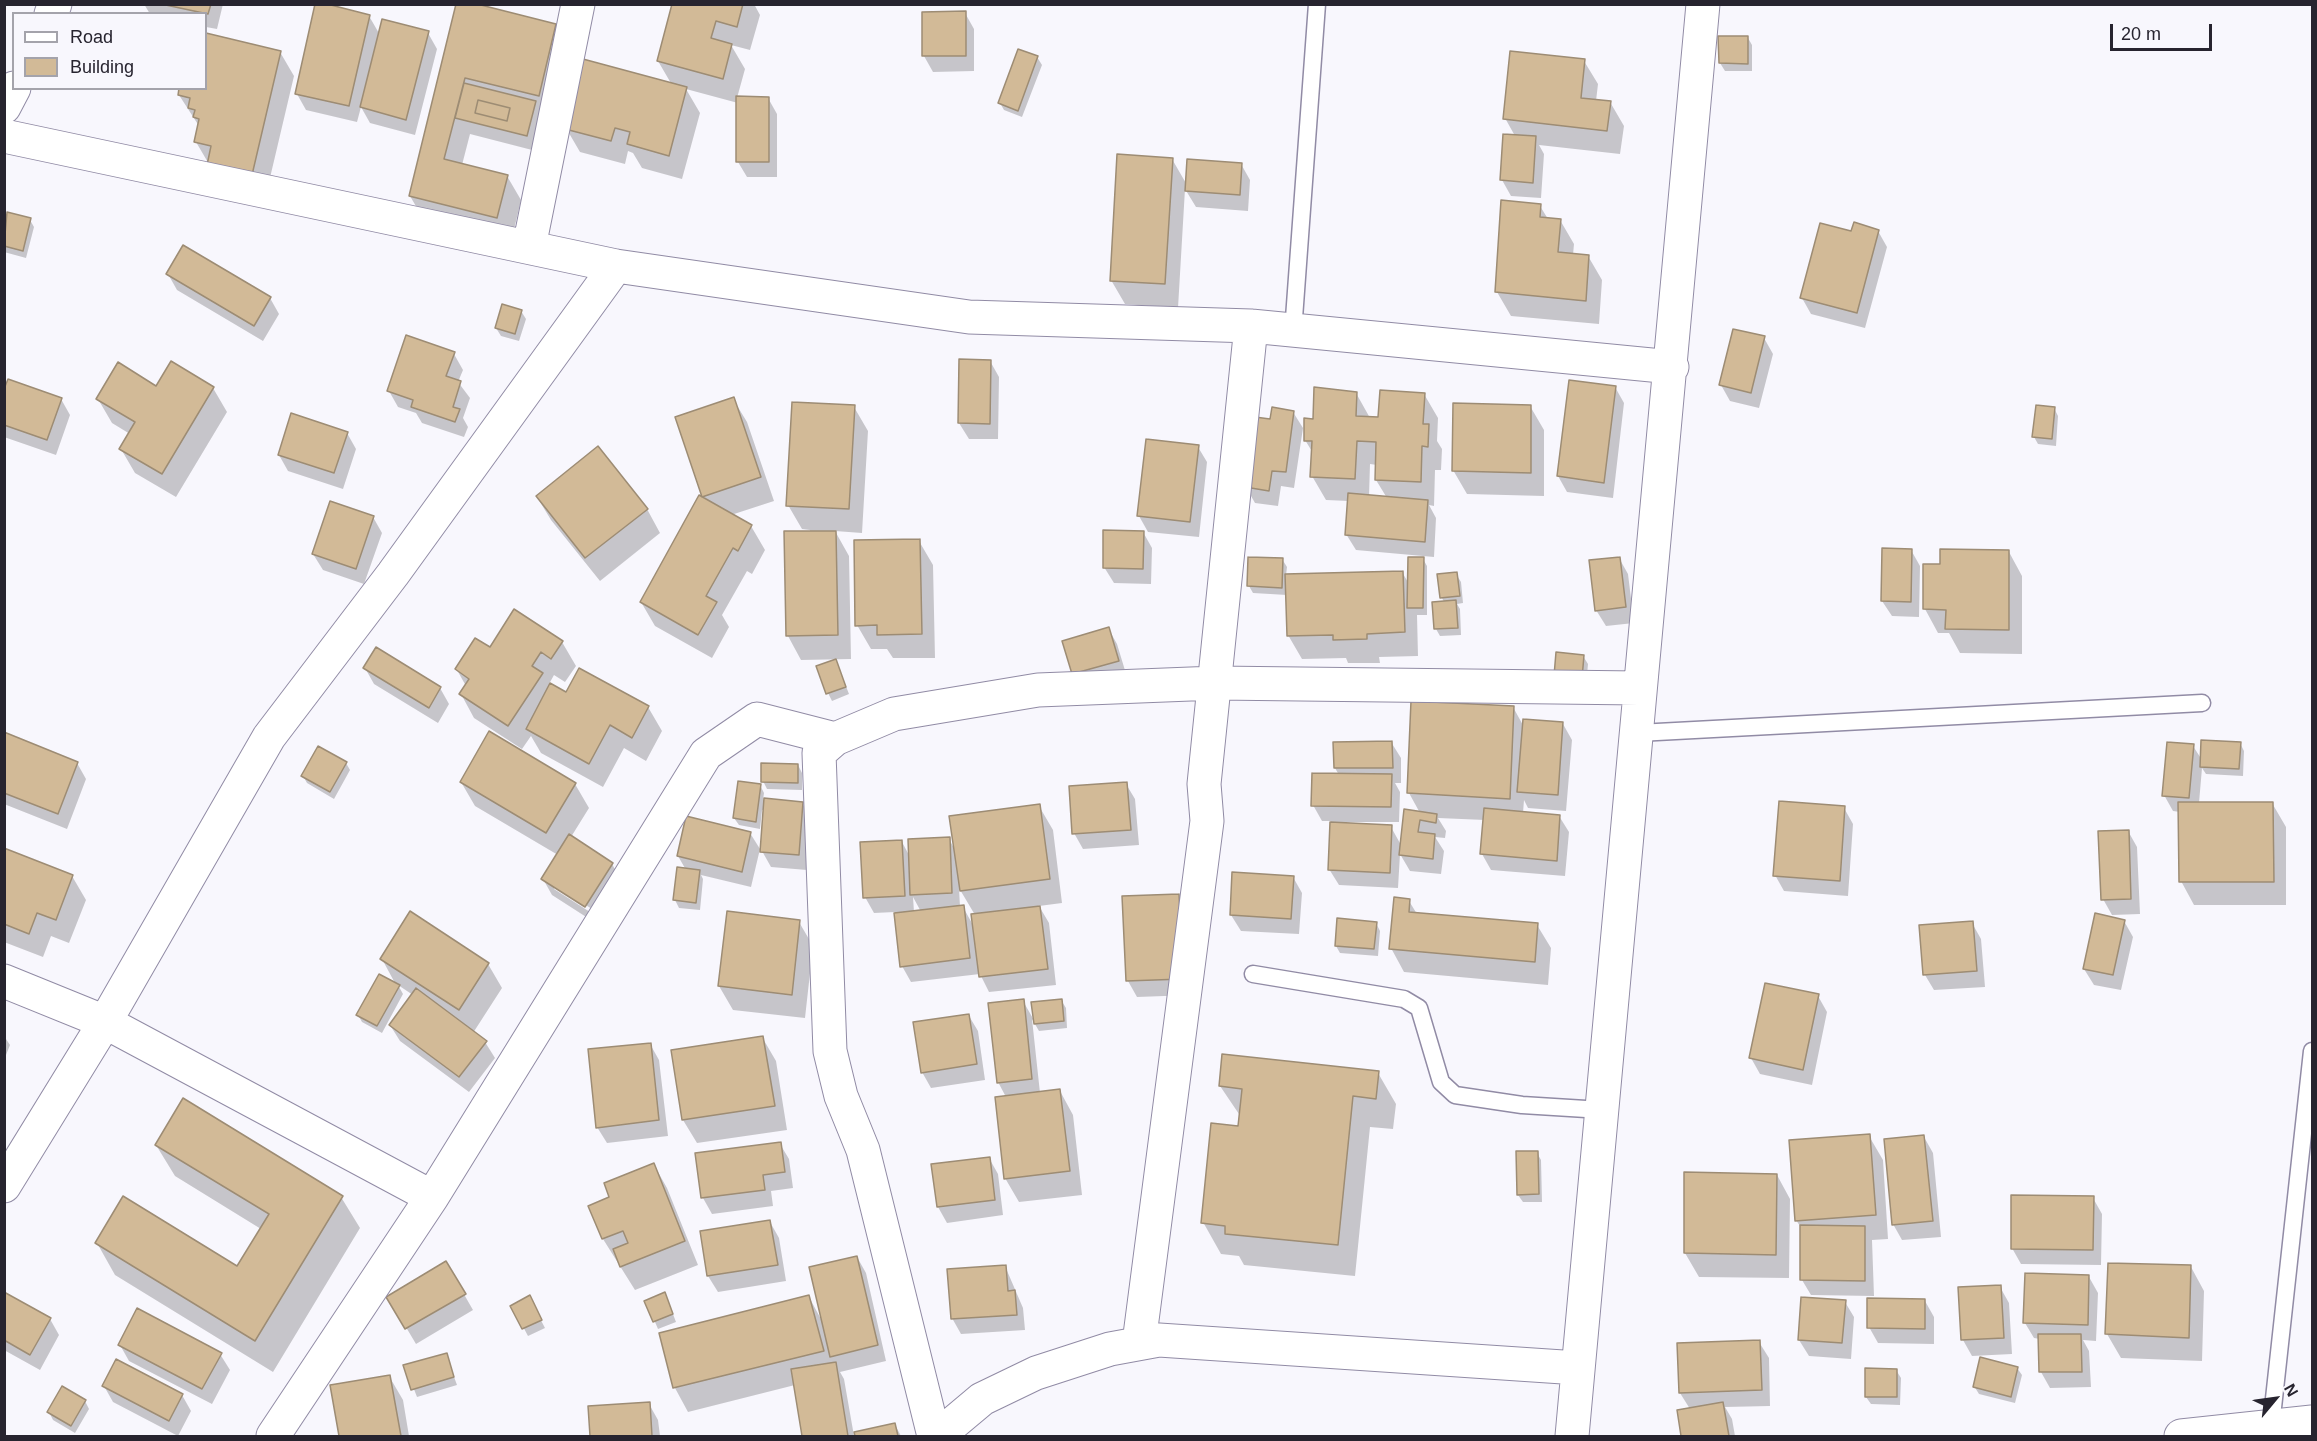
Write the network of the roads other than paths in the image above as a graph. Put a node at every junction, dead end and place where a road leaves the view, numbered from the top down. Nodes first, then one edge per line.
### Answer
1 (578, 4) edge
2 (1317, 4) edge
3 (1703, 4) edge
4 (13, 90) edge
5 (4, 107) edge
6 (4, 136) edge
7 (529, 247) junction
8 (616, 266) junction
9 (1251, 326) junction
10 (1293, 332) junction
11 (1672, 367) junction
12 (1216, 682) junction
13 (1639, 688) junction
14 (2202, 703) dead end
15 (1638, 733) junction
16 (835, 739) junction
17 (1252, 974) dead end
18 (4, 981) edge
19 (105, 1022) junction
20 (2313, 1051) edge
21 (1602, 1110) junction
22 (4, 1186) edge
23 (432, 1197) junction
24 (1139, 1343) junction
25 (1578, 1368) junction
26 (2294, 1427) edge
27 (273, 1437) edge
28 (936, 1437) edge
29 (1572, 1437) edge
30 (2181, 1437) edge

1 - 7 street
2 - 10 lane
3 - 11 street
4 - 5 street
6 - 7 street
7 - 8 street
8 - 9 street
8 - 19 street
9 - 10 street
9 - 12 street
10 - 11 street
11 - 13 street
12 - 13 street
12 - 16 street
12 - 24 street
13 - 15 street
14 - 15 lane
15 - 21 street
16 - 23 street
16 - 28 street
17 - 21 lane
18 - 19 street
19 - 22 street
19 - 23 street
20 - 26 lane
21 - 25 street
23 - 27 street
24 - 25 street
24 - 28 street
25 - 29 street
26 - 30 street

